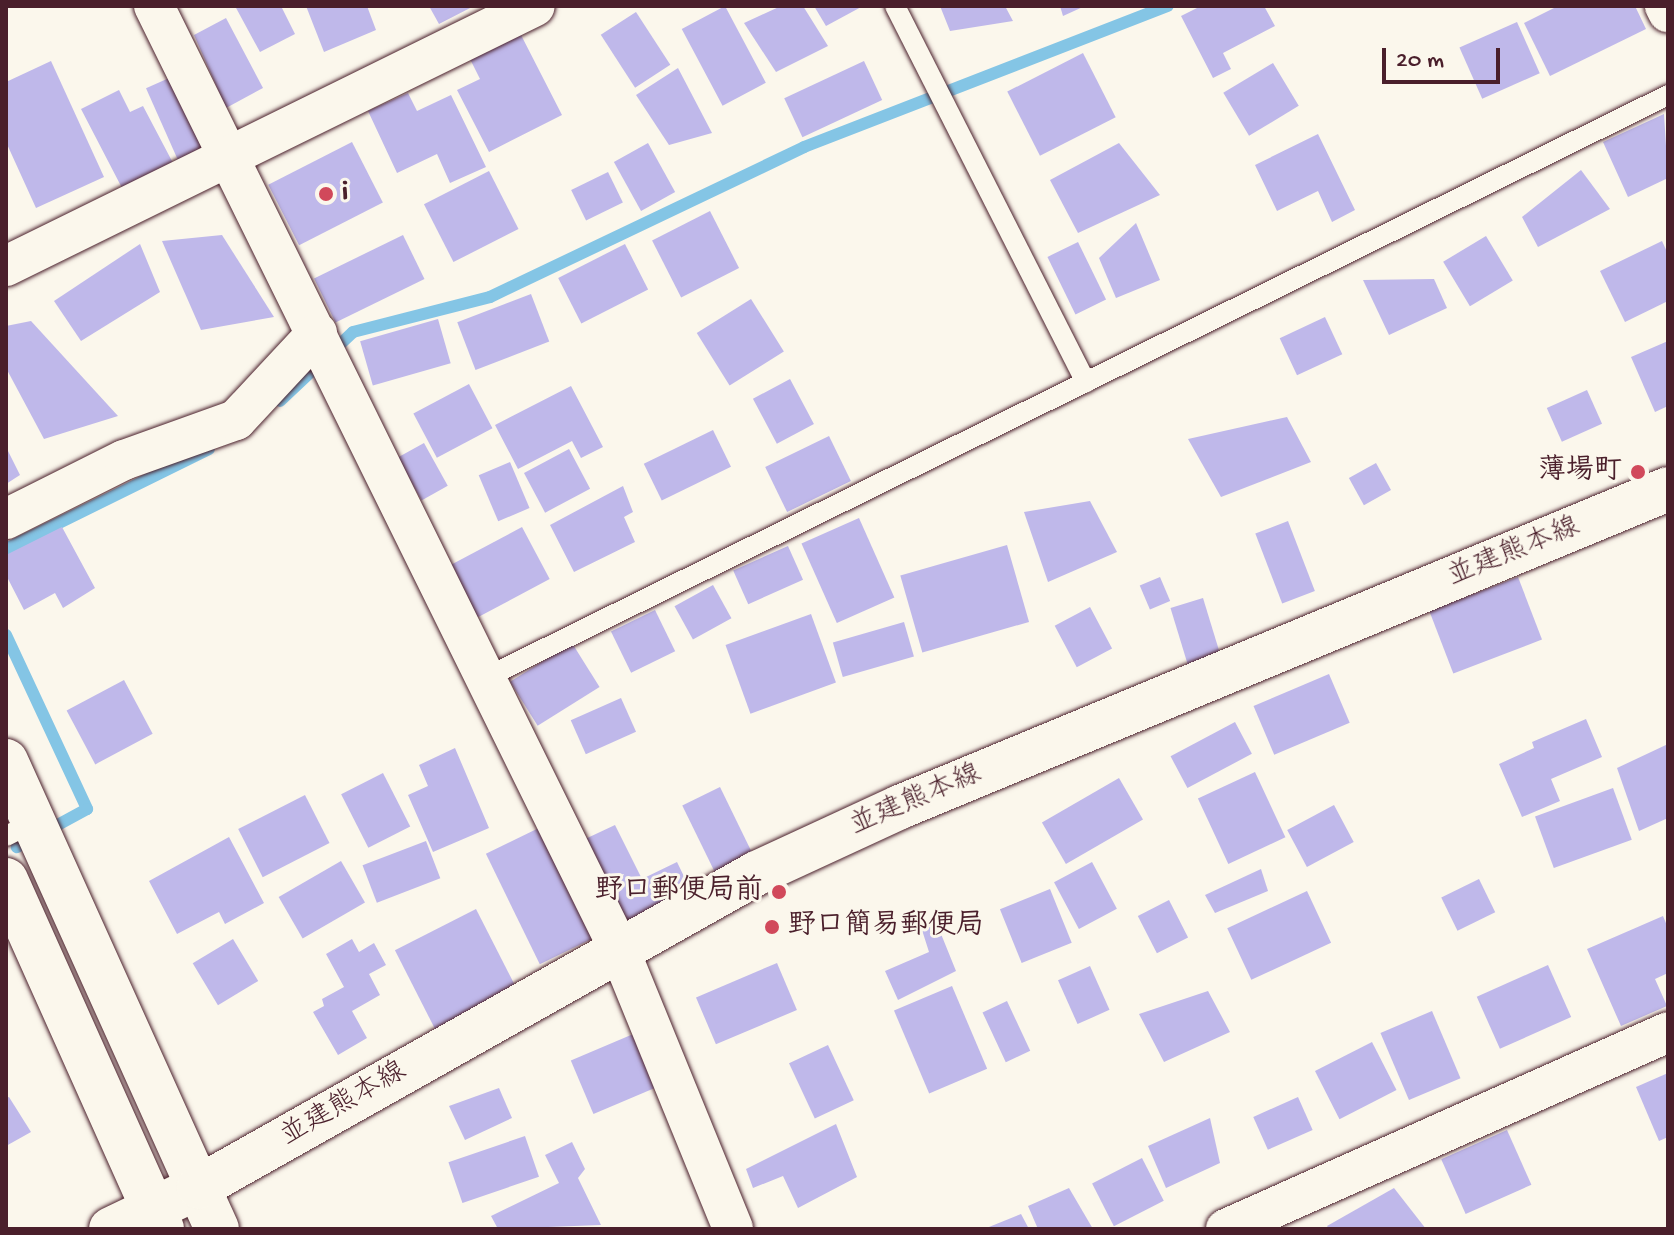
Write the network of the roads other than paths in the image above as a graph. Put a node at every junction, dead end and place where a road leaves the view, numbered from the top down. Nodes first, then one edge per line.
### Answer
1 (154, 6) edge
2 (535, 6) edge
3 (895, 6) edge
4 (1665, 6) edge
5 (1668, 12) edge
6 (1668, 95) edge
7 (228, 157) junction
8 (6, 266) edge
9 (317, 333) junction
10 (1086, 382) junction
11 (1668, 489) edge
12 (6, 519) edge
13 (487, 677) junction
14 (6, 761) edge
15 (19, 830) edge
16 (6, 880) edge
17 (619, 949) junction
18 (1668, 1032) edge
19 (199, 1187) junction
20 (158, 1219) edge
21 (111, 1229) edge
22 (217, 1229) edge
23 (733, 1229) edge
24 (1226, 1229) edge

1 - 7 street
2 - 7 street
3 - 10 lane
4 - 5 street
6 - 10 lane
7 - 8 street
7 - 9 street
9 - 12 street
9 - 13 street
10 - 13 lane
11 - 17 main road, 並建熊本線
13 - 17 street
14 - 15 main road
15 - 19 main road
16 - 20 main road
17 - 19 main road, 並建熊本線
17 - 23 street
18 - 24 street
19 - 20 main road, 並建熊本線
19 - 22 main road
20 - 21 main road, 並建熊本線

